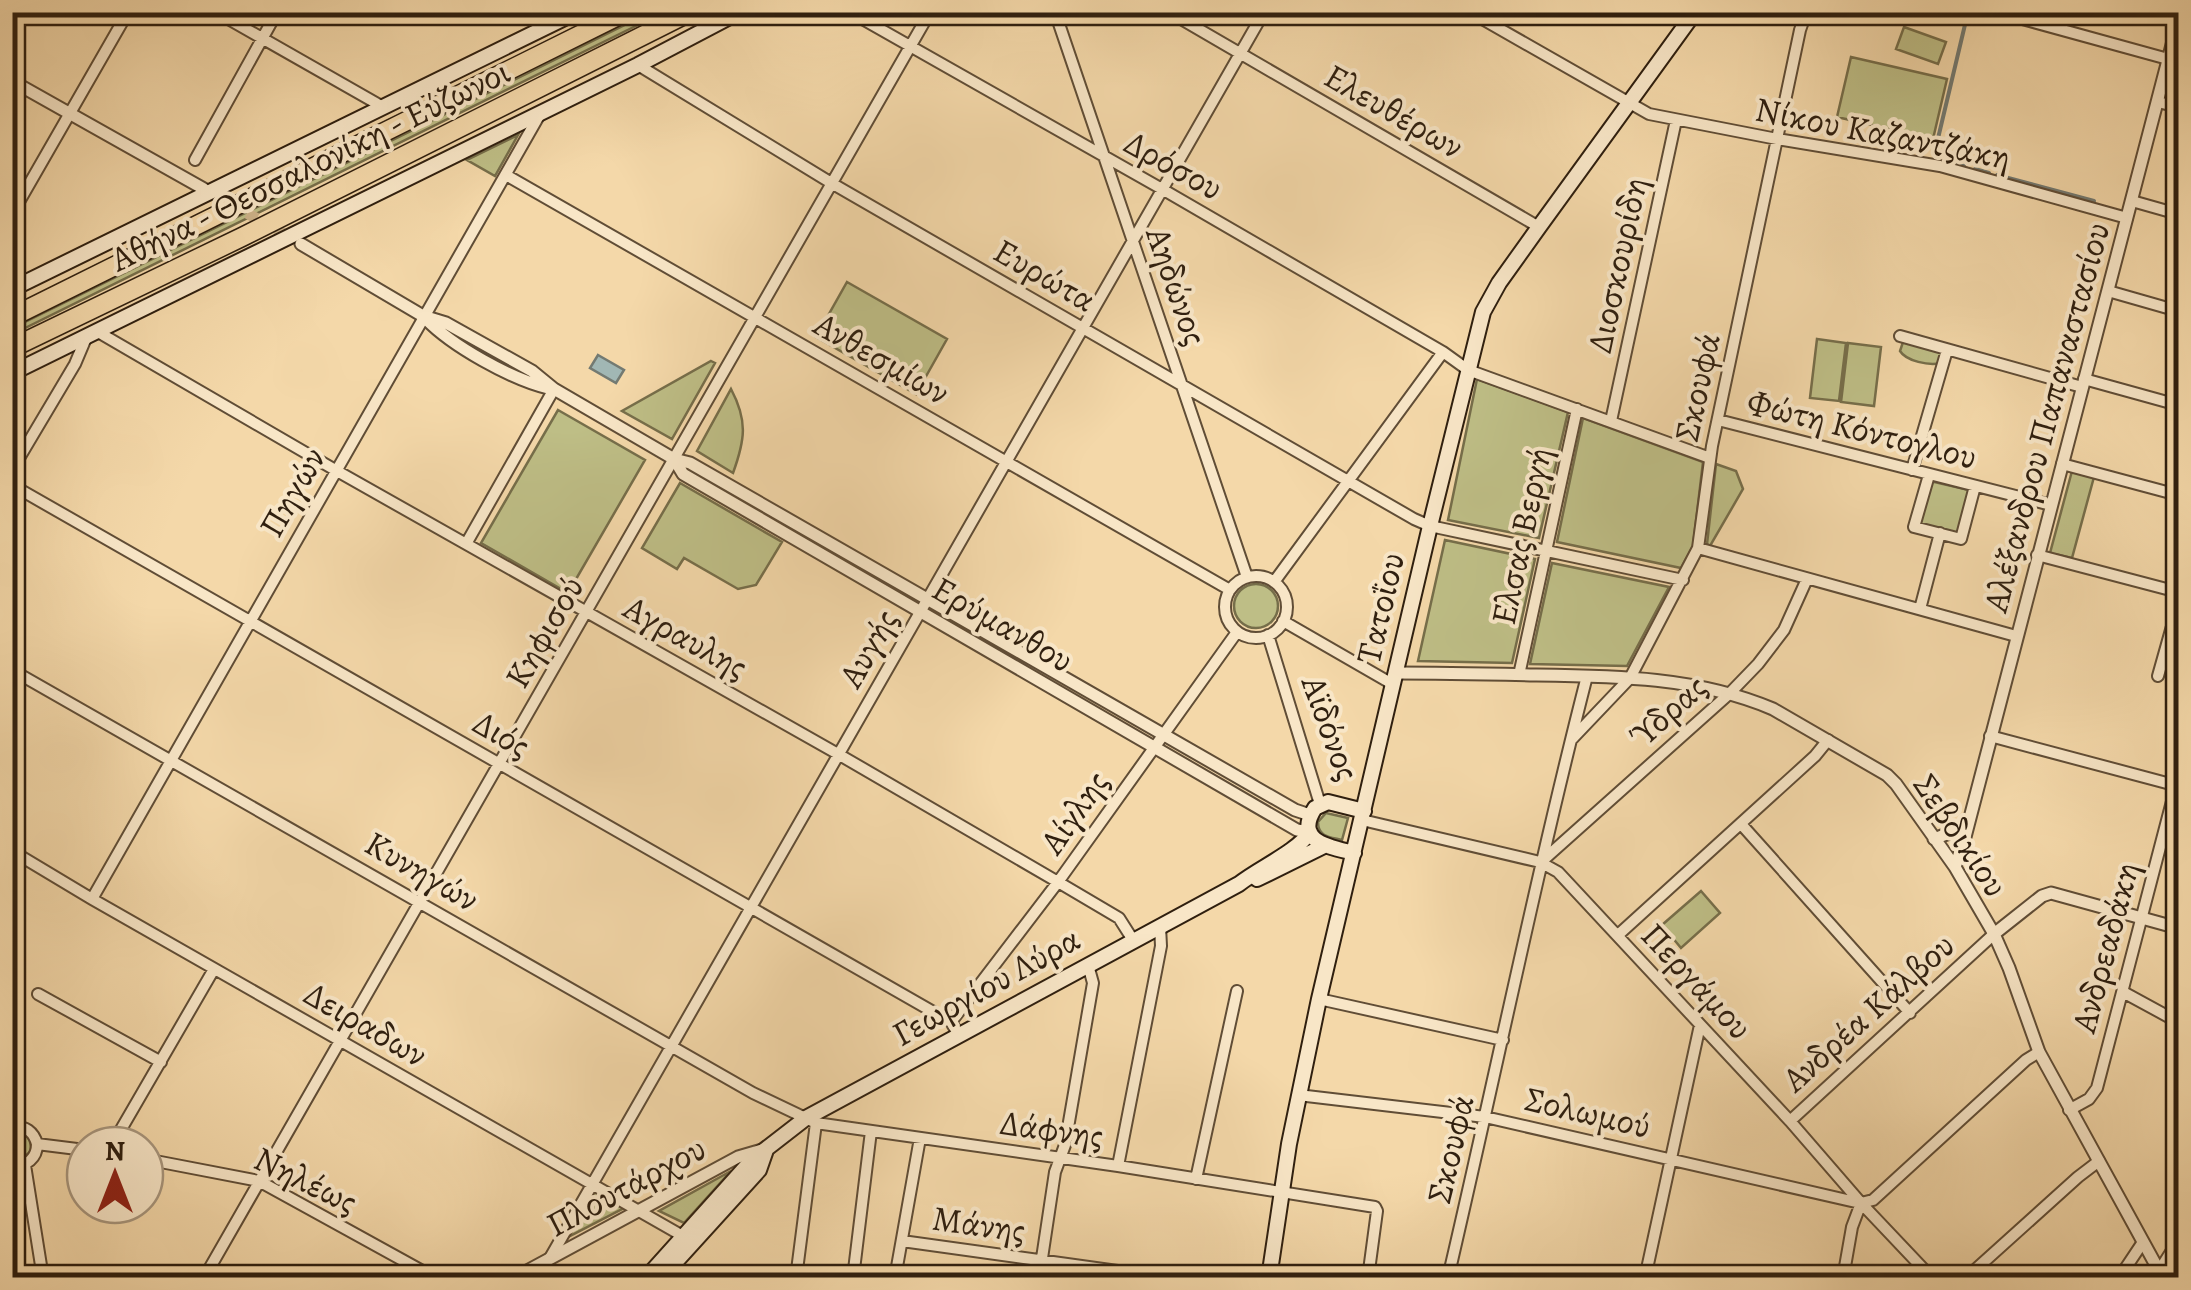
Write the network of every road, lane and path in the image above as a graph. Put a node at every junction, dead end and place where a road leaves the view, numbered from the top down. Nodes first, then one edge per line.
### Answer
1 (128, 12) edge
2 (216, 12) edge
3 (276, 12) edge
4 (537, 12) edge
5 (577, 12) edge
6 (626, 12) edge
7 (690, 12) edge
8 (740, 12) edge
9 (850, 12) edge
10 (930, 12) edge
11 (1055, 12) edge
12 (1168, 12) edge
13 (1264, 12) edge
14 (1470, 12) edge
15 (1695, 12) edge
16 (1810, 12) edge
17 (1997, 12) edge
18 (2178, 22) edge
19 (556, 23) junction
20 (262, 39) junction
21 (909, 47) junction
22 (1240, 53) junction
23 (2168, 60) junction
24 (638, 65) junction
25 (12, 81) edge
26 (2158, 102) junction
27 (1628, 104) junction
28 (383, 107) junction
29 (2178, 108) edge
30 (70, 113) junction
31 (541, 113) junction
32 (1676, 120) junction
33 (1777, 139) junction
34 (1105, 158) junction
35 (195, 160) dead end
36 (506, 174) junction
37 (832, 184) junction
38 (204, 189) tunnel mouth
39 (1162, 189) junction
40 (2132, 201) junction
41 (12, 214) edge
42 (2178, 214) edge
43 (2127, 218) junction
44 (1539, 227) junction
45 (1132, 239) junction
46 (301, 244) tunnel mouth
47 (12, 289) edge
48 (2108, 291) junction
49 (2178, 311) edge
50 (423, 316) junction
51 (12, 317) edge
52 (756, 317) junction
53 (1082, 328) junction
54 (92, 335) junction
55 (1900, 336) dead end
56 (12, 348) edge
57 (1948, 350) junction
58 (1443, 352) junction
59 (1468, 370) junction
60 (12, 373) edge
61 (2083, 383) junction
62 (1182, 386) junction
63 (554, 390) junction
64 (2178, 405) edge
65 (1576, 409) junction
66 (1718, 420) junction
67 (1611, 421) junction
68 (1710, 458) junction
69 (674, 459) junction
70 (1006, 461) junction
71 (2062, 464) junction
72 (12, 470) edge
73 (1912, 470) junction
74 (336, 471) junction
75 (1929, 475) junction
76 (1348, 479) junction
77 (12, 485) edge
78 (1975, 486) junction
79 (2178, 495) edge
80 (2051, 505) junction
81 (1430, 526) junction
82 (1940, 533) junction
83 (466, 544) junction
84 (1698, 548) junction
85 (1546, 552) junction
86 (2038, 555) junction
87 (1248, 577) junction
88 (1683, 580) junction
89 (1807, 580) junction
90 (1274, 582) junction
91 (1230, 590) junction
92 (2178, 592) edge
93 (928, 598) junction
94 (2178, 605) edge
95 (1920, 609) junction
96 (921, 610) junction
97 (586, 613) junction
98 (1283, 621) junction
99 (250, 622) junction
100 (1238, 632) junction
101 (1268, 635) junction
102 (2016, 636) junction
103 (12, 670) edge
104 (1519, 675) junction
105 (1587, 676) junction
106 (2158, 676) dead end
107 (1630, 678) junction
108 (1395, 679) junction
109 (1729, 694) junction
110 (1164, 733) junction
111 (1990, 736) junction
112 (1570, 740) junction
113 (1828, 740) junction
114 (1154, 746) junction
115 (838, 754) junction
116 (172, 760) junction
117 (499, 764) junction
118 (2177, 786) edge
119 (1315, 810) junction
120 (1363, 816) junction
121 (1740, 824) junction
122 (1967, 826) junction
123 (1310, 832) junction
124 (1934, 839) junction
125 (1324, 846) junction
126 (12, 852) edge
127 (1354, 853) junction
128 (1540, 862) junction
129 (1955, 867) junction
130 (1058, 882) junction
131 (1239, 884) junction
132 (92, 899) junction
133 (420, 902) junction
134 (752, 906) junction
135 (2142, 918) junction
136 (1160, 926) junction
137 (2178, 928) edge
138 (1994, 934) junction
139 (1618, 935) junction
140 (1133, 940) junction
141 (1088, 965) junction
142 (214, 969) junction
143 (1237, 991) dead end
144 (2123, 992) junction
145 (38, 994) dead end
146 (1319, 999) junction
147 (1910, 1012) junction
148 (2178, 1022) edge
149 (1700, 1025) junction
150 (955, 1029) junction
151 (1503, 1040) junction
152 (340, 1041) junction
153 (672, 1046) junction
154 (2040, 1052) junction
155 (161, 1062) junction
156 (12, 1095) edge
157 (1298, 1095) junction
158 (2070, 1110) junction
159 (1485, 1117) junction
160 (811, 1121) junction
161 (1790, 1121) junction
162 (124, 1125) edge
163 (15, 1126) edge
164 (871, 1131) junction
165 (920, 1138) junction
166 (38, 1144) junction
167 (65, 1147) edge
168 (2178, 1148) edge
169 (766, 1149) junction
170 (1060, 1158) junction
171 (1672, 1160) junction
172 (2099, 1161) junction
173 (165, 1163) edge
174 (19, 1165) edge
175 (2178, 1165) edge
176 (1118, 1166) junction
177 (1196, 1179) junction
178 (260, 1181) junction
179 (592, 1184) junction
180 (1281, 1192) junction
181 (1861, 1204) junction
182 (639, 1212) junction
183 (688, 1239) junction
184 (2178, 1241) edge
185 (902, 1242) junction
186 (2143, 1242) junction
187 (550, 1258) junction
188 (1042, 1260) junction
189 (2161, 1274) edge
190 (43, 1278) edge
191 (204, 1278) edge
192 (434, 1278) edge
193 (514, 1278) edge
194 (646, 1278) edge
195 (661, 1278) edge
196 (796, 1278) edge
197 (853, 1278) edge
198 (896, 1278) edge
199 (1040, 1278) edge
200 (1168, 1278) edge
201 (1269, 1278) edge
202 (1368, 1278) edge
203 (1448, 1278) edge
204 (1644, 1278) edge
205 (1842, 1278) edge
206 (1932, 1278) edge
207 (1966, 1278) edge
208 (2119, 1278) edge

1 - 30 street
2 - 20 street
3 - 20 street
4 - 19 street
5 - 19 main road
6 - 51 highway, Αθήνα - Θεσσαλονίκη - Εύζωνοι
7 - 56 highway, Αθήνα - Θεσσαλονίκη - Εύζωνοι
8 - 24 main road
9 - 21 street, Δρόσου
10 - 21 street, Κηφισού
11 - 34 street, Αηδώνος
12 - 22 street, Ελευθέρων
13 - 22 street, Αυγής
14 - 27 street, Νίκου Καζαντζάκη
15 - 27 main road, Τατοΐου
16 - 33 street, Σκουφά
17 - 23 street
18 - 23 street, Αλέξανδρου Παπαναστασίου
19 - 28 main road
20 - 28 street
20 - 35 street
21 - 34 street, Δρόσου
21 - 37 street, Κηφισού
22 - 39 street, Αυγής
22 - 44 street, Ελευθέρων
23 - 26 street, Αλέξανδρου Παπαναστασίου
24 - 31 main road
24 - 37 street, Ευρώτα
25 - 30 street
26 - 29 street
26 - 40 street, Αλέξανδρου Παπαναστασίου
27 - 32 street, Νίκου Καζαντζάκη
27 - 44 main road, Τατοΐου
28 - 47 main road
30 - 38 street
30 - 41 street
31 - 36 street, Πηγών
31 - 54 main road
32 - 33 street, Νίκου Καζαντζάκη
32 - 67 street, Διοσκουρίδη
33 - 43 street, Νίκου Καζαντζάκη
33 - 66 street, Σκουφά
34 - 39 street, Δρόσου
34 - 45 street, Αηδώνος
36 - 50 street, Πηγών
36 - 52 street, Ανθεσμίων
37 - 52 street, Κηφισού
37 - 53 street, Ευρώτα
39 - 45 street, Αυγής
39 - 58 street, Δρόσου
40 - 42 street
40 - 43 street, Αλέξανδρου Παπαναστασίου
43 - 48 street, Αλέξανδρου Παπαναστασίου
44 - 59 main road, Τατοΐου
45 - 53 street, Αυγής
45 - 62 street, Αηδώνος
46 - 50 street, Ερύμανθου
48 - 49 street
48 - 61 street, Αλέξανδρου Παπαναστασίου
50 - 63 street, Ερύμανθου
50 - 74 street, Πηγών
52 - 69 street, Κηφισού
52 - 70 street, Ανθεσμίων
53 - 62 street, Ευρώτα
53 - 70 street, Αυγής
54 - 60 main road
54 - 72 street
54 - 74 street, Αγραυλης
55 - 57 street
57 - 61 street
57 - 73 street
58 - 59 street, Δρόσου
58 - 76 street
59 - 65 street, Δρόσου
59 - 81 main road, Τατοΐου
61 - 64 street
61 - 71 street, Αλέξανδρου Παπαναστασίου
62 - 76 street, Ευρώτα
62 - 87 street, Αηδώνος
63 - 69 street, Ερύμανθου
63 - 83 street
65 - 67 street, Δρόσου
65 - 85 street, Ελσας Βεργή
66 - 68 street, Σκουφά
66 - 73 street, Φώτη Κόντογλου
67 - 68 street, Δρόσου
68 - 84 street, Σκουφά
69 - 93 street, Ερύμανθου
69 - 96 street, Ερύμανθου
69 - 97 street, Κηφισού
70 - 91 street, Ανθεσμίων
70 - 93 street, Αυγής
71 - 79 street
71 - 80 street, Αλέξανδρου Παπαναστασίου
73 - 75 street, Φώτη Κόντογλου
74 - 83 street, Αγραυλης
74 - 99 street, Πηγών
75 - 78 street, Φώτη Κόντογλου
75 - 82 street
76 - 81 street, Ευρώτα
76 - 90 street
77 - 99 street, Διός
78 - 80 street, Φώτη Κόντογλου
78 - 82 street
80 - 86 street, Αλέξανδρου Παπαναστασίου
81 - 85 street, Ευρώτα
81 - 108 main road, Τατοΐου
82 - 95 street
83 - 97 street, Αγραυλης
84 - 88 street, Σκουφά
84 - 89 street
85 - 88 street, Ευρώτα
85 - 104 street, Ελσας Βεργή
86 - 92 street
86 - 102 street, Αλέξανδρου Παπαναστασίου
87 - 90 street
87 - 91 street
88 - 107 street, Σκουφά
89 - 95 street
89 - 109 street, Ύδρας
90 - 98 street
91 - 100 street
93 - 96 street, Αυγής
93 - 110 street, Ερύμανθου
94 - 106 street
95 - 102 street
96 - 114 street, Ερύμανθου
96 - 115 street, Αυγής
97 - 115 street, Αγραυλης
97 - 117 street, Κηφισού
98 - 101 street
98 - 108 street
99 - 116 street, Πηγών
99 - 117 street, Διός
100 - 101 street
100 - 110 street, Αίγλης
101 - 119 street, Αϊδόνος
102 - 111 street, Αλέξανδρου Παπαναστασίου
103 - 116 street, Κυνηγών
104 - 105 street, Σεβδικίου
104 - 108 street, Σεβδικίου
105 - 107 street, Σεβδικίου
105 - 112 street, Σκουφά
107 - 109 street, Σεβδικίου
107 - 112 street, Σκουφά
108 - 120 main road, Τατοΐου
109 - 113 street, Σεβδικίου
109 - 128 street, Ύδρας
110 - 114 street, Αίγλης
110 - 119 street, Ερύμανθου
111 - 118 street
111 - 122 street, Αλέξανδρου Παπαναστασίου
112 - 128 street, Σκουφά
113 - 121 street
113 - 124 street, Σεβδικίου
114 - 123 street, Ερύμανθου
114 - 130 street, Αίγλης
115 - 130 street, Αγραυλης
115 - 134 street, Αυγής
116 - 132 street, Πηγών
116 - 133 street, Κυνηγών
117 - 133 street, Κηφισού
117 - 134 street, Διός
118 - 135 street, Ανδρεαδάκη
119 - 120 main road, Αϊδόνος
119 - 123 main road
120 - 127 main road, Τατοΐου
120 - 128 street, Περγάμου
121 - 139 street
121 - 147 street
122 - 124 street
122 - 129 street, Αλέξανδρου Παπαναστασίου
123 - 125 main road, Ερύμανθου
123 - 131 main road, Γεωργίου Λύρα
124 - 129 street, Σεβδικίου
125 - 127 main road
125 - 131 main road, Γεωργίου Λύρα
126 - 132 street, Δειραδων
127 - 146 main road, Τατοΐου
128 - 139 street, Περγάμου
128 - 151 street, Σκουφά
129 - 138 street, Σεβδικίου
130 - 140 street, Αγραυλης
130 - 150 street, Αίγλης
131 - 136 main road, Γεωργίου Λύρα
132 - 142 street, Δειραδων
133 - 152 street, Κηφισού
133 - 153 street, Κυνηγών
134 - 150 street, Διός
134 - 153 street, Αυγής
135 - 137 street
135 - 138 street, Ανδρέα Κάλβου
135 - 144 street, Ανδρεαδάκη
136 - 140 main road, Γεωργίου Λύρα
136 - 176 street
138 - 147 street, Ανδρέα Κάλβου
138 - 154 street, Σεβδικίου
139 - 149 street, Περγάμου
140 - 141 main road, Γεωργίου Λύρα
141 - 150 main road, Γεωργίου Λύρα
141 - 170 street
142 - 152 street, Δειραδων
142 - 155 street
143 - 177 street
144 - 148 street
144 - 158 street, Ανδρεαδάκη
145 - 155 street
146 - 151 street
146 - 157 main road, Τατοΐου
147 - 161 street, Ανδρέα Κάλβου
149 - 161 street, Περγάμου
149 - 171 street
150 - 160 main road, Γεωργίου Λύρα
151 - 159 street, Σκουφά
152 - 178 street, Κηφισού
152 - 179 street, Δειραδων
153 - 160 street, Κυνηγών
153 - 179 street, Αυγής
154 - 158 street, Σεβδικίου
154 - 181 street
155 - 162 street
156 - 163 street
157 - 159 street, Σολωμού
157 - 180 main road, Τατοΐου
158 - 172 street, Σεβδικίου
159 - 171 street, Σολωμού
159 - 203 street, Σκουφά
160 - 164 street, Δάφνης
160 - 169 main road, Γεωργίου Λύρα
160 - 196 street
161 - 181 street, Περγάμου
163 - 166 street
164 - 165 street, Δάφνης
164 - 197 street
165 - 170 street, Δάφνης
165 - 185 street
166 - 167 street
166 - 174 street
168 - 175 street
169 - 182 street, Πλουτάρχου
169 - 183 main road, Γεωργίου Λύρα
170 - 176 street, Δάφνης
170 - 188 street
171 - 181 street, Σολωμού
171 - 204 street
172 - 186 street, Σεβδικίου
172 - 207 street
173 - 178 street, Νηλέως
174 - 190 street
176 - 177 street, Δάφνης
177 - 180 street, Δάφνης
178 - 191 street, Κηφισού
178 - 192 street, Νηλέως
179 - 182 street, Δειραδων
179 - 187 street, Αυγής
180 - 201 main road, Τατοΐου
180 - 202 street, Δάφνης
181 - 205 street
181 - 206 street, Περγάμου
182 - 183 street, Δειραδων
182 - 187 street, Πλουτάρχου
183 - 194 main road, Γεωργίου Λύρα
183 - 195 main road, Γεωργίου Λύρα
184 - 189 street
185 - 188 street, Μάνης
185 - 198 street
186 - 189 street, Σεβδικίου
186 - 208 street
187 - 193 street, Πλουτάρχου
188 - 199 street
188 - 200 street, Μάνης

